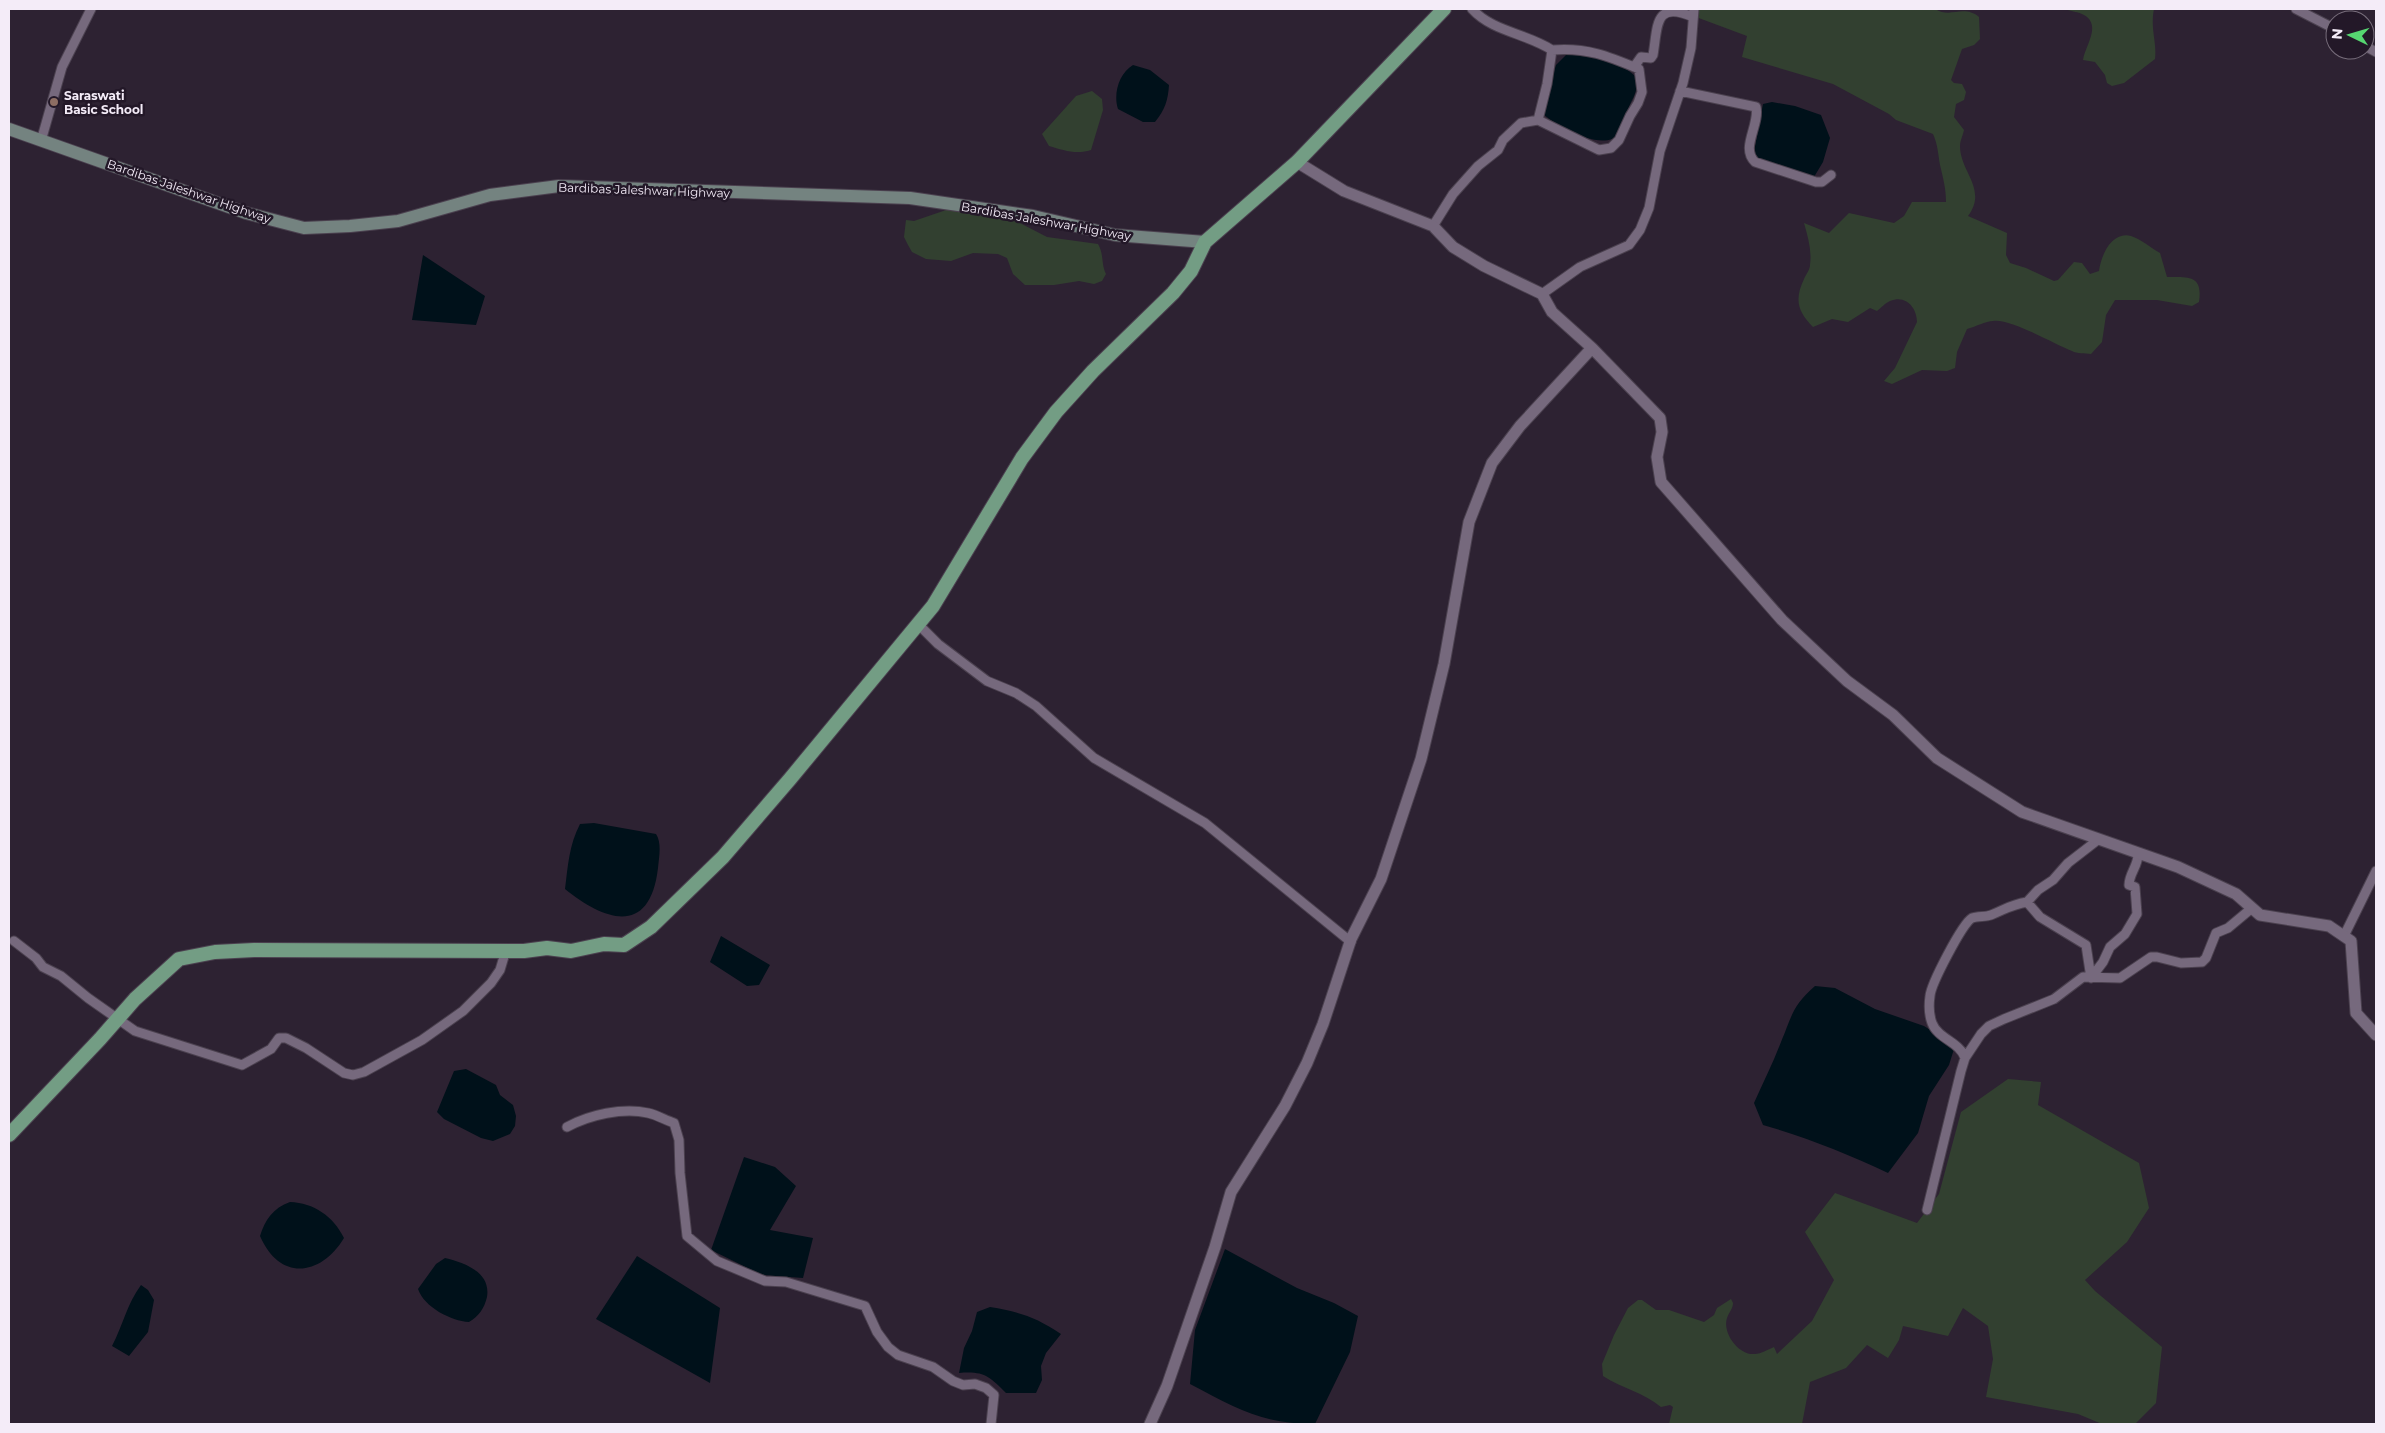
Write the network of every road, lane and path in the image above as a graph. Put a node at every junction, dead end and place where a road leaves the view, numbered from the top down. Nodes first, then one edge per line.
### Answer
1 (91, 9) edge
2 (1444, 9) edge
3 (1472, 9) edge
4 (2296, 9) edge
5 (1693, 13) edge
6 (2325, 24) edge
7 (1552, 50) junction
8 (1634, 67) junction
9 (1680, 90) junction
10 (1538, 120) junction
11 (9, 129) edge
12 (41, 141) junction
13 (1297, 162) junction
14 (1831, 175) dead end
15 (1433, 226) junction
16 (1205, 242) junction
17 (1542, 294) junction
18 (1592, 348) junction
19 (918, 624) junction
20 (2098, 839) junction
21 (2138, 853) junction
22 (2376, 871) edge
23 (2027, 902) junction
24 (2252, 908) junction
25 (2344, 936) junction
26 (14, 941) dead end
27 (1351, 942) junction
28 (506, 950) junction
29 (2091, 978) junction
30 (117, 1018) junction
31 (2376, 1035) edge
32 (1965, 1058) junction
33 (567, 1127) dead end
34 (9, 1135) edge
35 (1928, 1210) dead end
36 (991, 1424) edge
37 (1150, 1424) edge

1 - 12 street
2 - 13 main road
3 - 7 street
4 - 6 street
5 - 8 street
5 - 9 street
7 - 8 street
7 - 10 street
8 - 10 street
9 - 14 street
9 - 17 street
10 - 15 street
11 - 12 main road, Bardibas Jaleshwar Highway
12 - 16 main road, Bardibas Jaleshwar Highway
13 - 15 street
13 - 16 main road
15 - 17 street
16 - 19 main road
17 - 18 street
18 - 20 street
18 - 27 street
19 - 27 street
19 - 28 main road
20 - 21 street
20 - 23 street
21 - 24 street
21 - 29 street
22 - 25 street
23 - 29 street
23 - 32 street
24 - 25 street
24 - 29 street
25 - 31 street
26 - 30 street
27 - 37 street
28 - 30 main road
28 - 30 street
29 - 32 street
30 - 34 main road
32 - 35 street
33 - 36 street

